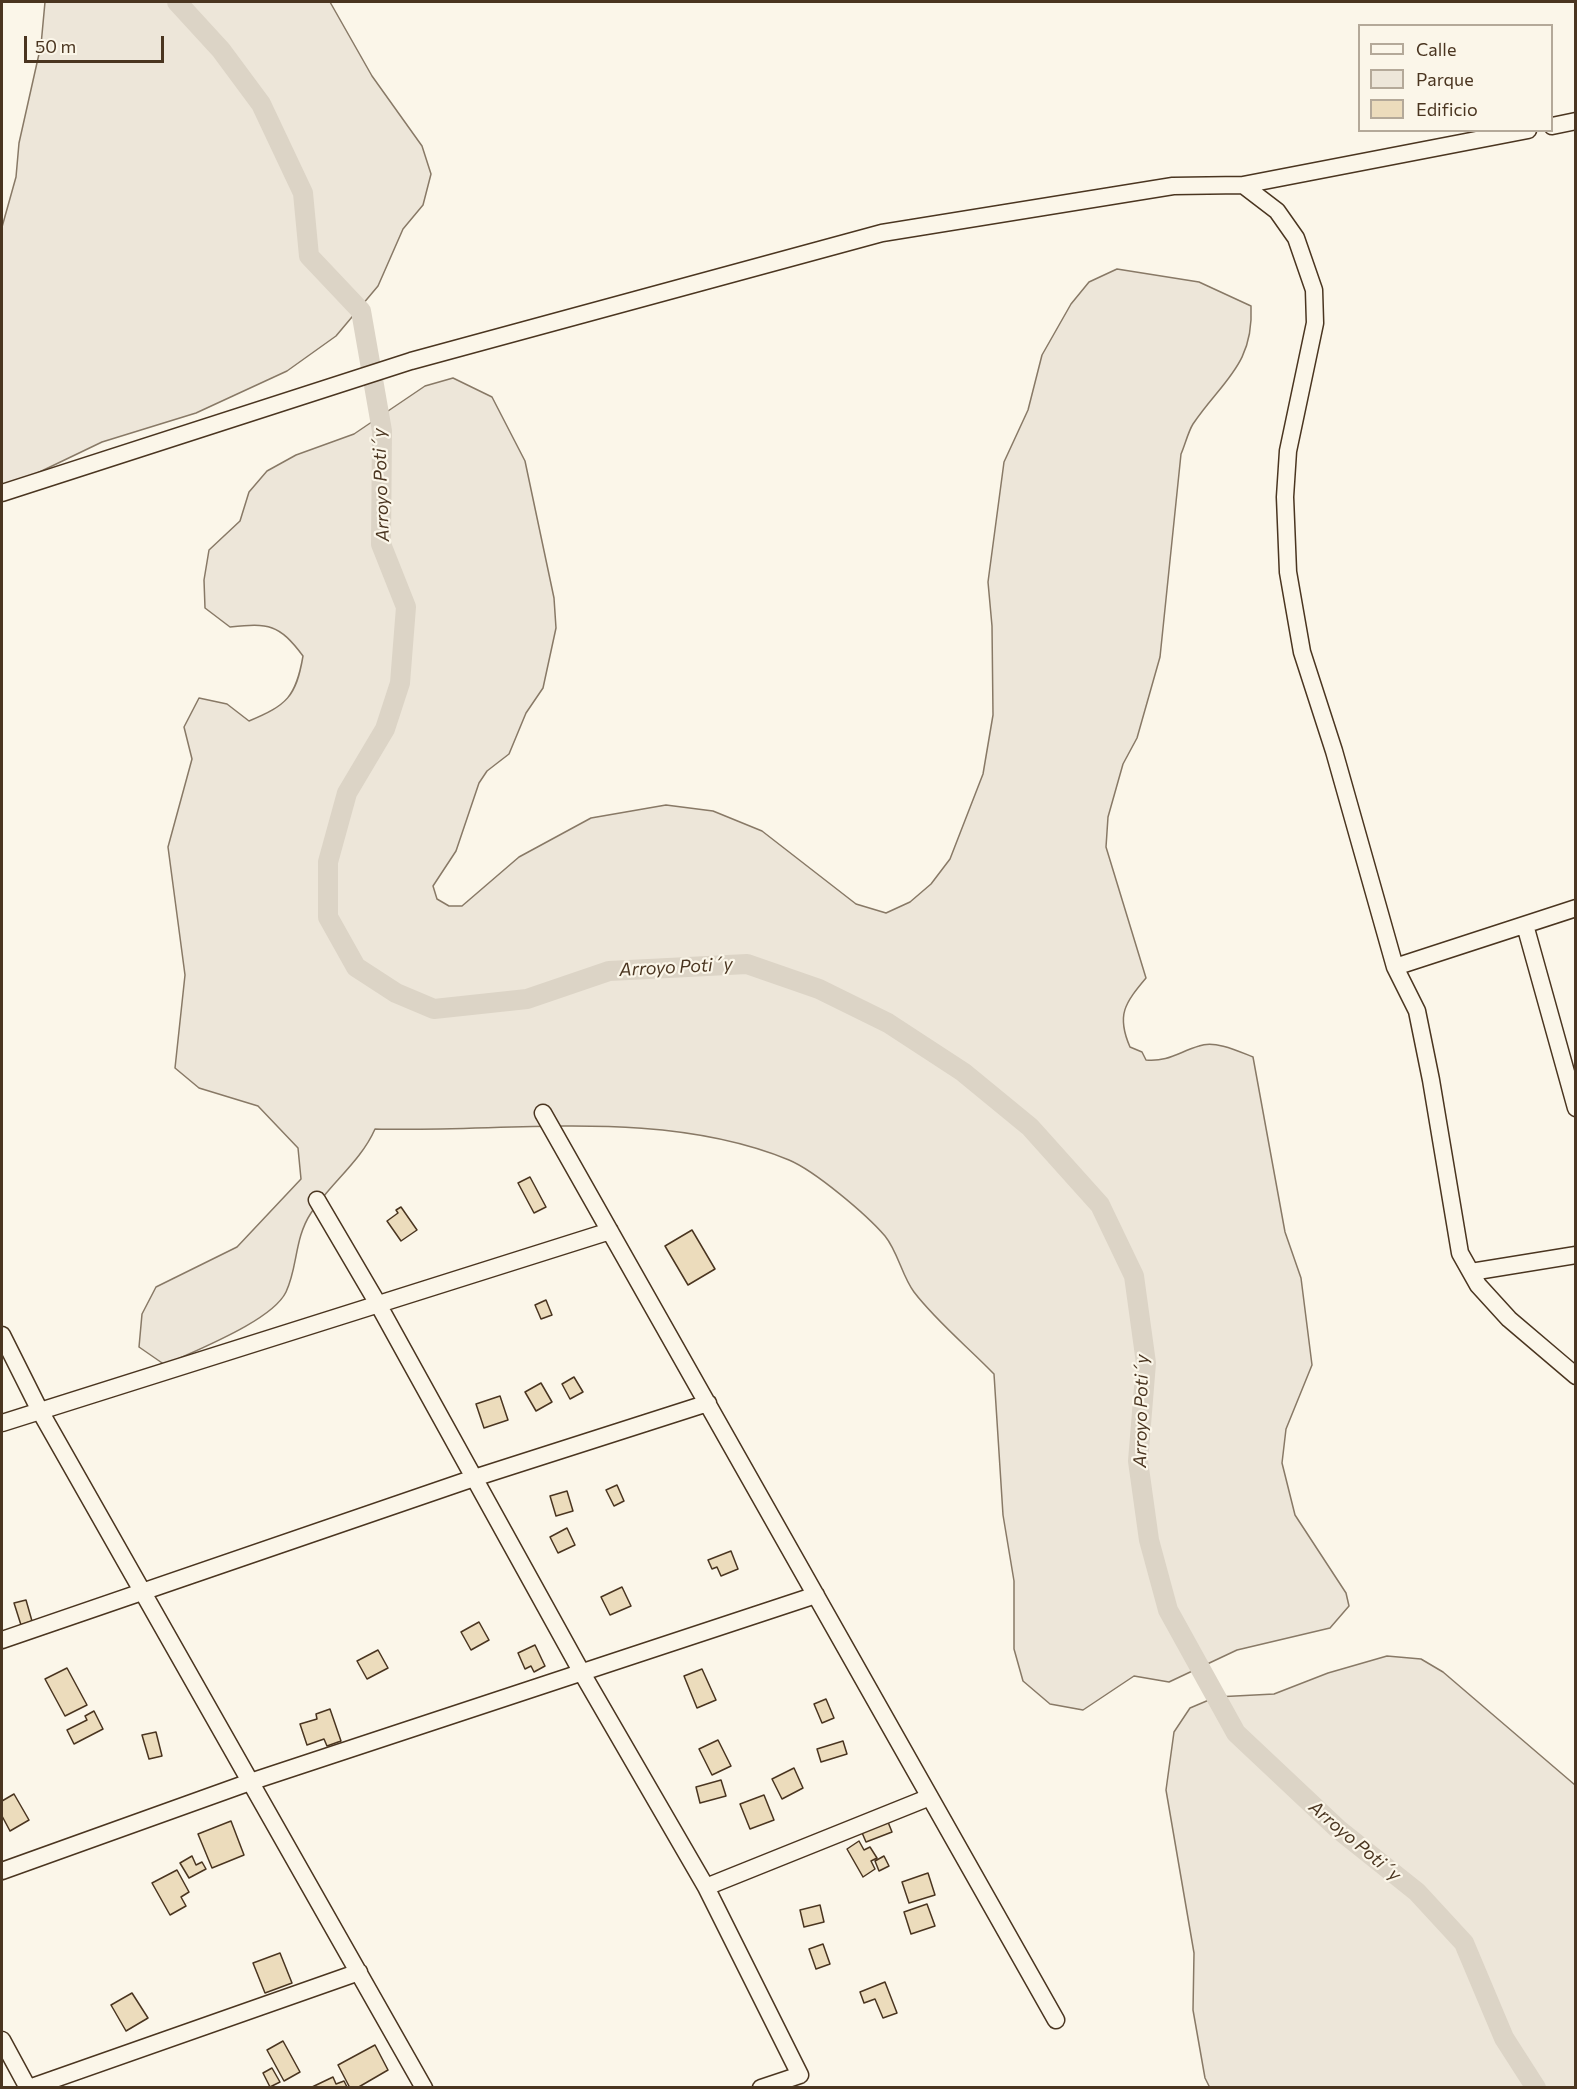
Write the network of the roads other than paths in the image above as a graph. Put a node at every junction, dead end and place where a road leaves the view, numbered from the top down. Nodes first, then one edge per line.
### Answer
1 (1575, 122) edge
2 (1553, 126) edge
3 (1518, 132) edge
4 (1243, 185) junction
5 (2, 493) edge
6 (1575, 908) edge
7 (1525, 925) junction
8 (1395, 968) junction
9 (1575, 1108) edge
10 (543, 1113) dead end
11 (317, 1200) dead end
12 (610, 1231) junction
13 (1575, 1255) edge
14 (1471, 1272) junction
15 (378, 1304) junction
16 (2, 1335) edge
17 (1575, 1376) edge
18 (708, 1403) junction
19 (40, 1411) junction
20 (2, 1423) edge
21 (474, 1478) junction
22 (143, 1592) junction
23 (816, 1595) junction
24 (2, 1640) edge
25 (582, 1673) junction
26 (250, 1782) junction
27 (930, 1797) junction
28 (2, 1871) edge
29 (706, 1887) junction
30 (359, 1972) junction
31 (1056, 2020) dead end
32 (2, 2040) edge
33 (28, 2088) edge
34 (424, 2088) edge
35 (761, 2088) edge

1 - 2 street
3 - 4 street
4 - 5 street
4 - 8 street
6 - 7 street
7 - 8 street
7 - 9 street
8 - 14 street
10 - 12 street
11 - 15 street
12 - 15 street
12 - 18 street
13 - 14 street
14 - 17 street
15 - 19 street
15 - 21 street
16 - 19 street
18 - 21 street
18 - 23 street
19 - 20 street
19 - 22 street
21 - 22 street
21 - 25 street
22 - 24 street
22 - 26 street
23 - 25 street
23 - 27 street
25 - 26 street
25 - 29 street
26 - 28 street
26 - 30 street
27 - 29 street
27 - 31 street
29 - 35 street
30 - 33 street
30 - 34 street
32 - 33 street

